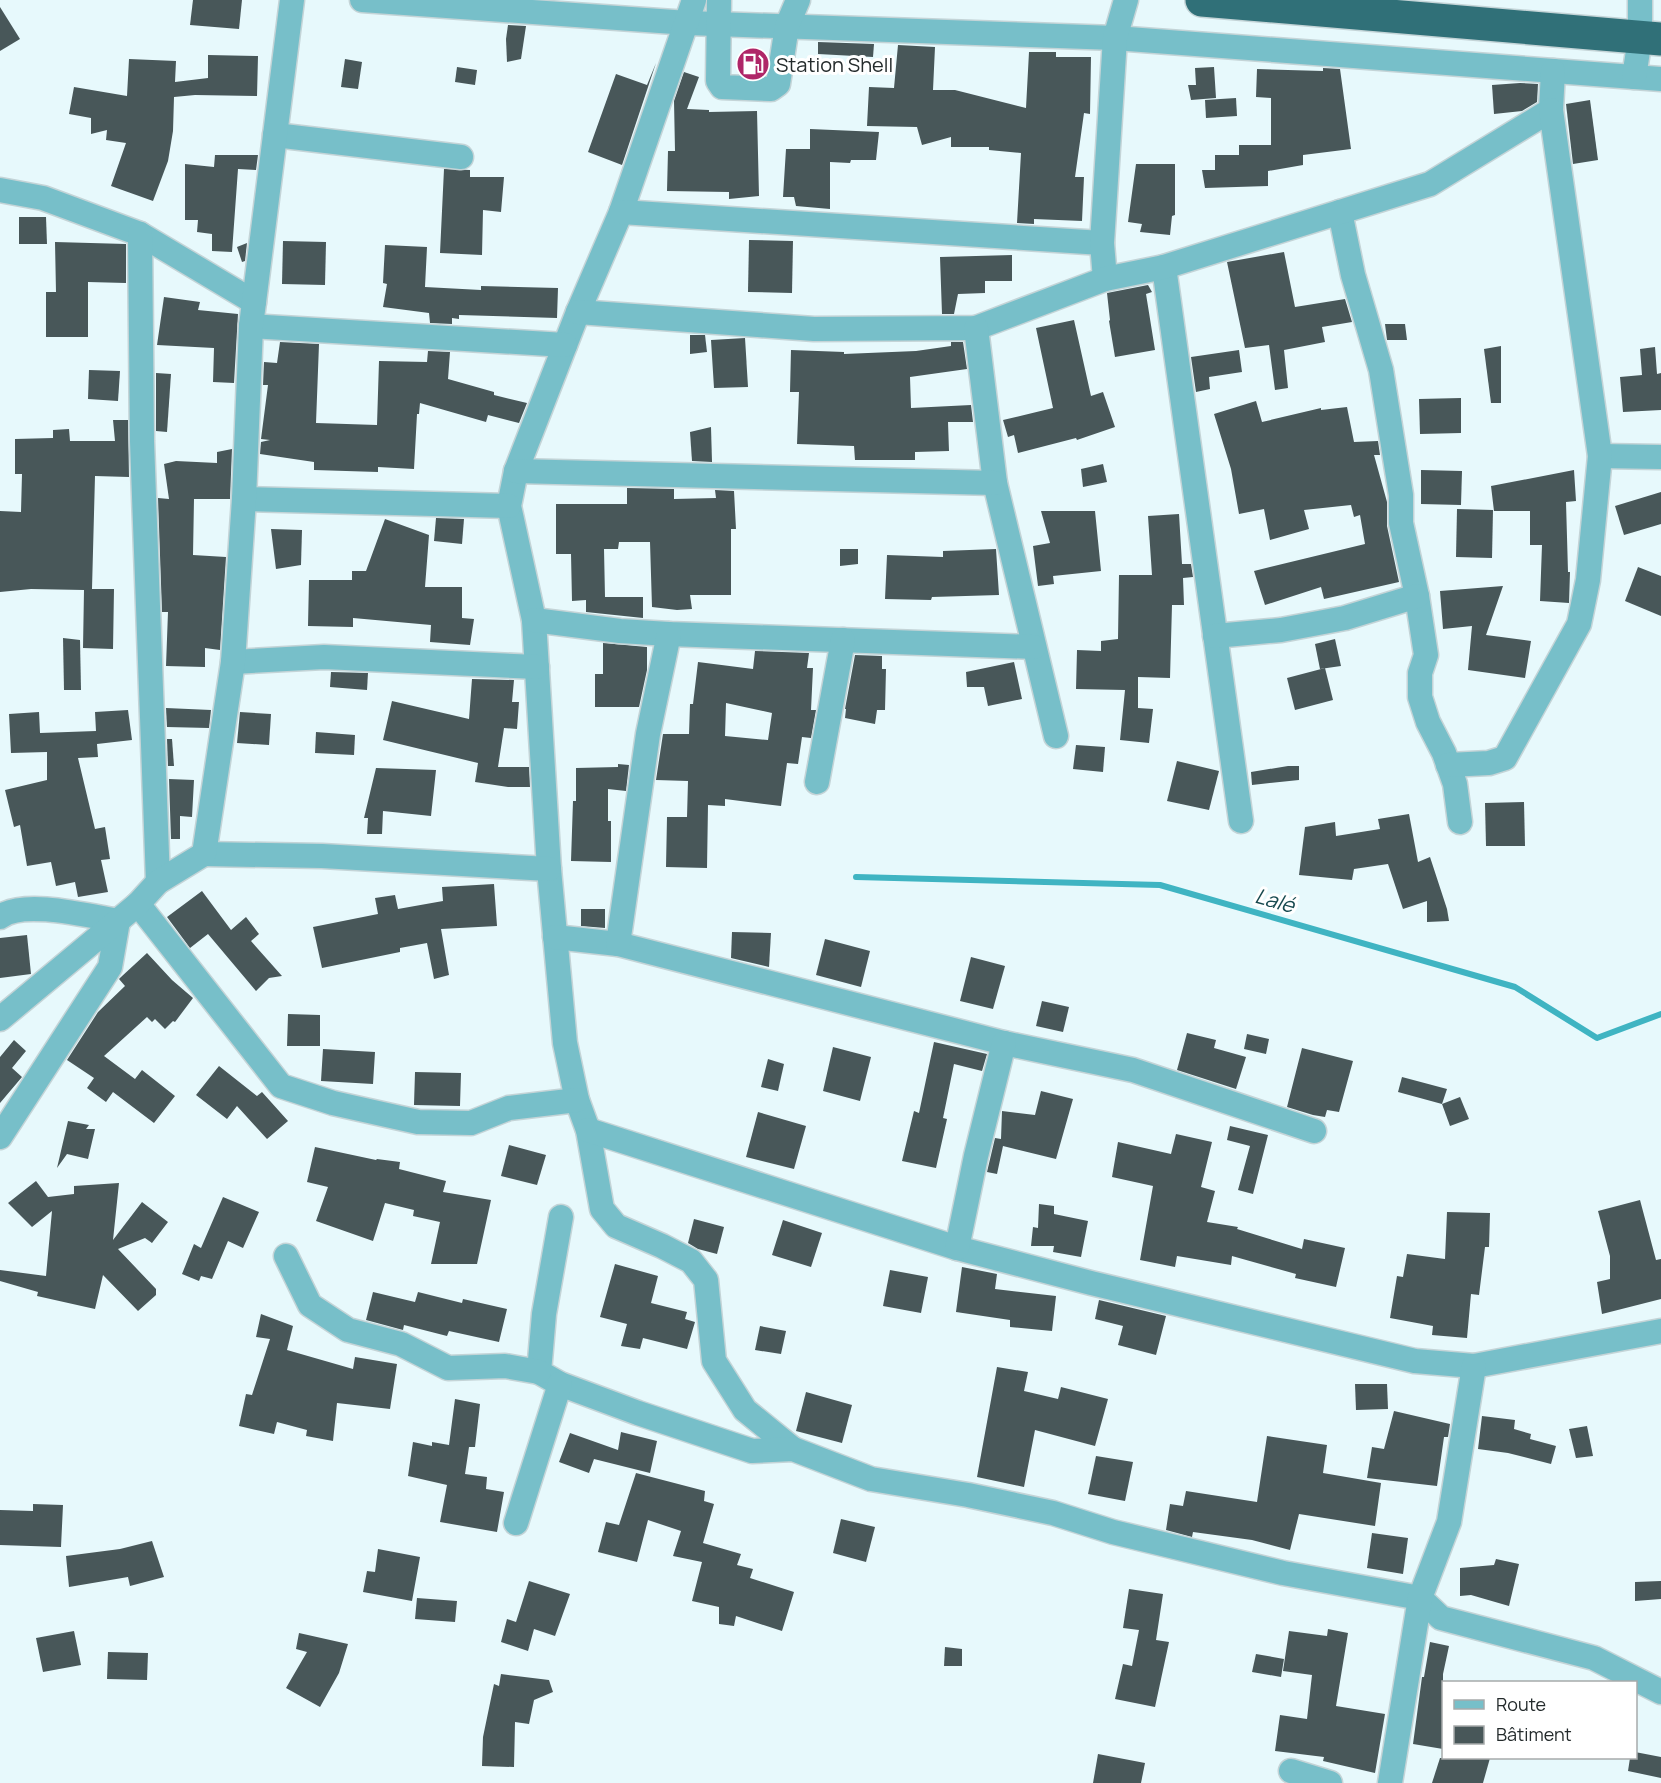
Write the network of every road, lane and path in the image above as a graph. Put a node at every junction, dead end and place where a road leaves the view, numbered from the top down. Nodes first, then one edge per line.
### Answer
1 (292, 0) edge
2 (362, 0) edge
3 (798, 0) edge
4 (1125, 0) edge
5 (1202, 0) edge
6 (1640, 0) edge
7 (1432, 10) edge
8 (691, 11) edge
9 (720, 12) edge
10 (787, 26) junction
11 (1115, 38) junction
12 (1650, 38) edge
13 (1553, 71) junction
14 (1634, 77) junction
15 (1661, 79) edge
16 (1551, 110) junction
17 (275, 135) junction
18 (461, 157) dead end
19 (0, 190) edge
20 (621, 212) junction
21 (1340, 212) junction
22 (140, 234) junction
23 (1102, 243) junction
24 (1164, 267) junction
25 (1105, 279) junction
26 (254, 302) junction
27 (578, 312) junction
28 (251, 326) junction
29 (976, 328) junction
30 (565, 345) junction
31 (1600, 456) junction
32 (1661, 457) edge
33 (516, 471) junction
34 (995, 483) junction
35 (244, 499) junction
36 (508, 506) junction
37 (1417, 596) junction
38 (534, 620) junction
39 (669, 634) junction
40 (1215, 636) junction
41 (843, 640) junction
42 (1034, 647) junction
43 (233, 662) junction
44 (537, 667) junction
45 (1056, 736) dead end
46 (1448, 765) junction
47 (817, 782) dead end
48 (1240, 820) dead end
49 (1460, 822) dead end
50 (204, 854) junction
51 (549, 869) junction
52 (158, 882) junction
53 (138, 903) junction
54 (0, 917) edge
55 (118, 921) junction
56 (555, 937) junction
57 (618, 944) junction
58 (0, 1019) edge
59 (1004, 1043) junction
60 (577, 1100) junction
61 (588, 1130) junction
62 (1314, 1131) dead end
63 (0, 1137) edge
64 (561, 1217) dead end
65 (957, 1248) junction
66 (286, 1256) dead end
67 (1661, 1331) edge
68 (1474, 1366) junction
69 (539, 1372) junction
70 (560, 1384) junction
71 (793, 1449) junction
72 (516, 1523) dead end
73 (1420, 1598) junction
74 (1661, 1692) edge
75 (1291, 1771) dead end
76 (1330, 1783) edge
77 (1390, 1783) edge

1 - 17 street
2 - 8 street
3 - 10 street
4 - 11 street
5 - 7 highway
6 - 12 street
7 - 12 highway
8 - 9 street
8 - 20 street
9 - 10 street
9 - 10 street
10 - 11 street
11 - 13 street
11 - 23 street
12 - 14 street
13 - 14 street
13 - 16 street
14 - 15 street
16 - 21 street
16 - 31 street
17 - 18 street
17 - 26 street
19 - 22 street
20 - 23 street
20 - 27 street
21 - 24 street
21 - 37 street
22 - 26 street
22 - 52 street
23 - 25 street
24 - 25 street
24 - 40 street
25 - 29 street
26 - 28 street
27 - 29 street
27 - 30 street
28 - 30 street
28 - 35 street
29 - 34 street
30 - 33 street
31 - 32 street
31 - 46 street
33 - 34 street
33 - 36 street
34 - 42 street
35 - 36 street
35 - 43 street
36 - 38 street
37 - 40 street
37 - 46 street
38 - 39 street
38 - 44 street
39 - 41 street
39 - 57 street
40 - 48 street
41 - 42 street
41 - 47 street
42 - 45 street
43 - 44 street
43 - 50 street
44 - 51 street
46 - 49 street
50 - 51 street
50 - 52 street
51 - 56 street
52 - 53 street
53 - 55 street
53 - 60 street
54 - 55 street
55 - 58 street
55 - 63 street
56 - 57 street
56 - 60 street
57 - 59 street
59 - 62 street
59 - 65 street
60 - 61 street
61 - 65 street
61 - 71 street
64 - 69 street
65 - 68 street
66 - 69 street
67 - 68 street
68 - 73 street
69 - 70 street
70 - 71 street
70 - 72 street
71 - 73 street
73 - 74 street
73 - 77 street
75 - 76 street

